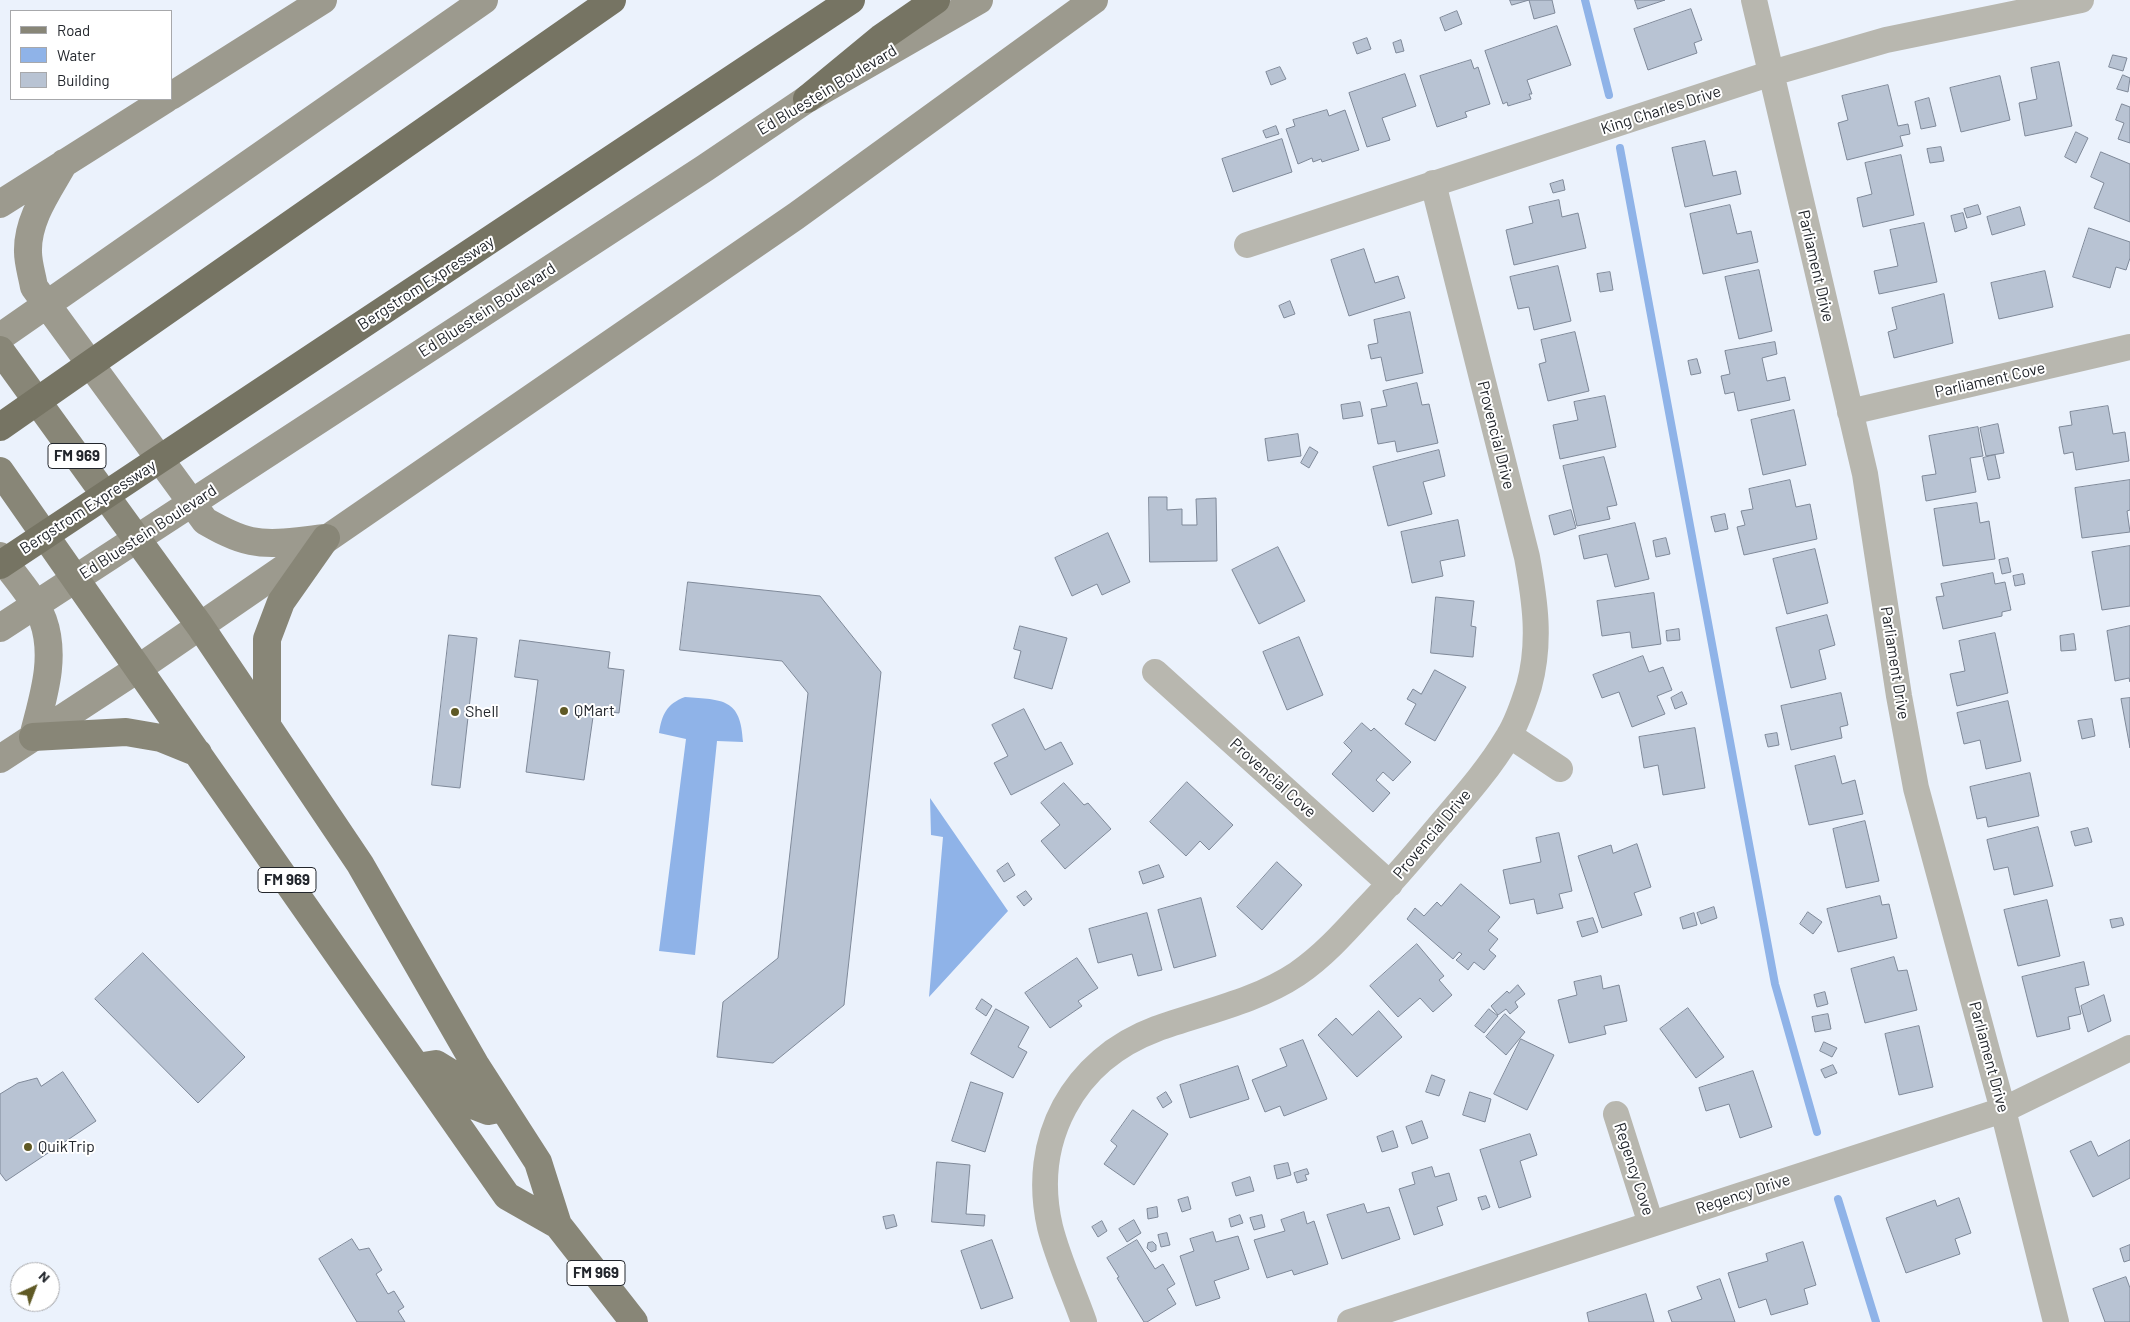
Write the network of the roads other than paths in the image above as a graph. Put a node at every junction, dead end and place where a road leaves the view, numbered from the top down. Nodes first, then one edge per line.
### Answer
1 (323, 0) edge
2 (484, 0) edge
3 (596, 0) edge
4 (612, 0) edge
5 (851, 0) edge
6 (936, 0) edge
7 (979, 0) edge
8 (1094, 0) edge
9 (1754, 0) edge
10 (2081, 0) edge
11 (571, 28) junction
12 (1772, 73) junction
13 (172, 95) edge
14 (807, 99) junction
15 (164, 100) edge
16 (64, 163) junction
17 (1433, 183) junction
18 (0, 204) edge
19 (1248, 245) dead end
20 (0, 337) edge
21 (2130, 347) edge
22 (0, 350) edge
23 (1850, 412) junction
24 (0, 426) edge
25 (0, 471) edge
26 (326, 538) junction
27 (0, 556) edge
28 (0, 565) edge
29 (200, 626) junction
30 (0, 628) edge
31 (139, 668) junction
32 (1156, 672) dead end
33 (267, 725) junction
34 (1509, 736) junction
35 (33, 737) junction
36 (198, 753) junction
37 (0, 759) edge
38 (1560, 769) dead end
39 (1390, 884) junction
40 (2130, 1048) edge
41 (417, 1066) junction
42 (503, 1108) junction
43 (2003, 1110) junction
44 (1616, 1114) dead end
45 (1651, 1224) junction
46 (558, 1225) junction
47 (634, 1322) edge
48 (1084, 1322) edge
49 (1350, 1322) edge
50 (2056, 1322) edge

1 - 13 main road
2 - 20 main road
3 - 11 highway
4 - 11 highway
5 - 28 highway, Bergstrom Expressway
6 - 14 highway
7 - 14 main road, Ed Bluestein Boulevard
8 - 26 main road
9 - 12 street, Parliament Drive
10 - 12 street, King Charles Drive
11 - 24 highway
12 - 17 street, King Charles Drive
12 - 23 street, Parliament Drive
14 - 30 main road, Ed Bluestein Boulevard
15 - 16 main road
16 - 18 main road
16 - 26 main road
17 - 19 street, King Charles Drive
17 - 34 street, Provencial Drive
21 - 23 street, Parliament Cove
22 - 29 main road, FM 969
23 - 43 street, Parliament Drive
25 - 31 main road, FM 969
26 - 29 main road
26 - 33 main road
27 - 35 main road
29 - 31 main road
29 - 33 main road, FM 969 / FM 969
31 - 35 main road
31 - 36 main road, FM 969 / FM 969
32 - 39 street, Provencial Cove
33 - 42 main road, FM 969 / FM 969
34 - 38 street
34 - 39 street, Provencial Drive
35 - 36 main road
35 - 37 main road
36 - 41 main road, FM 969 / FM 969
39 - 48 street, Provencial Drive
40 - 43 street, Regency Drive
41 - 42 main road
41 - 46 main road, FM 969 / FM 969
42 - 46 main road, FM 969 / FM 969
43 - 45 street, Regency Drive
43 - 50 street, Parliament Drive
44 - 45 street, Regency Cove
45 - 49 street, Regency Drive
46 - 47 main road, FM 969 / FM 969

